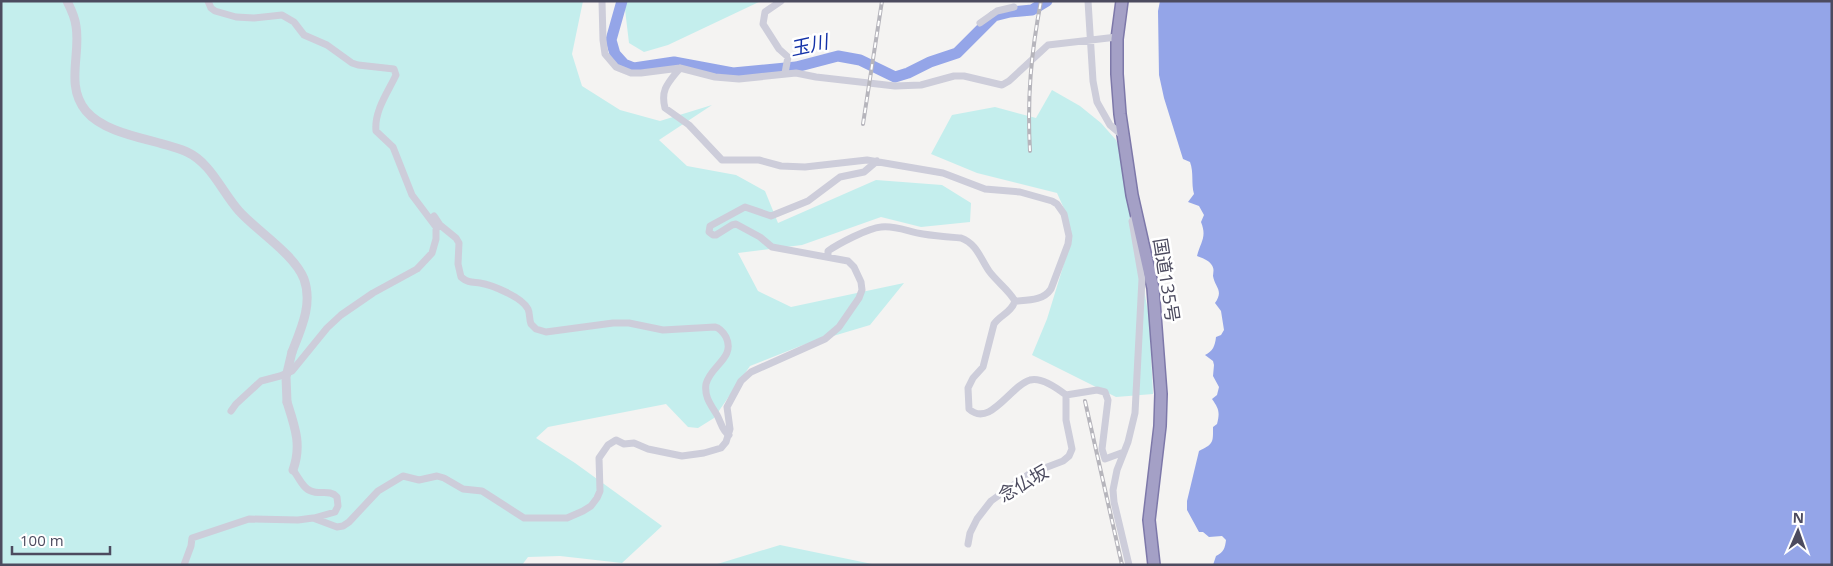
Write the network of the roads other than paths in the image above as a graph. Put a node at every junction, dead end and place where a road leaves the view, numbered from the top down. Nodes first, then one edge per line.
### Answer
1 (67, 1) edge
2 (208, 1) edge
3 (602, 1) edge
4 (781, 1) edge
5 (1088, 1) edge
6 (1121, 6) edge
7 (1014, 7) dead end
8 (980, 23) dead end
9 (1118, 34) junction
10 (1090, 41) junction
11 (680, 68) junction
12 (785, 73) junction
13 (1122, 135) junction
14 (877, 161) junction
15 (428, 216) junction
16 (1137, 216) junction
17 (828, 256) junction
18 (1015, 301) junction
19 (1066, 395) junction
20 (232, 411) dead end
21 (729, 435) junction
22 (1124, 452) junction
23 (293, 470) joint
24 (313, 518) junction
25 (968, 544) dead end
26 (184, 565) edge
27 (1129, 565) edge
28 (1154, 565) edge

1 - 23 street, bridge
2 - 15 street
3 - 11 street
4 - 12 street
5 - 10 street
6 - 9 highway, 国道135号
7 - 8 street
9 - 10 street
9 - 13 highway, 国道135号
10 - 12 street
10 - 13 street
11 - 12 street
11 - 14 street
13 - 16 highway, 国道135号
14 - 17 street
14 - 18 street
15 - 20 street
15 - 21 street
16 - 22 street
16 - 28 highway, 国道135号
17 - 18 street
17 - 21 street
18 - 19 street
19 - 22 street
19 - 25 street, 念仏坂
21 - 24 street
22 - 27 street
23 - 24 street
24 - 26 street

